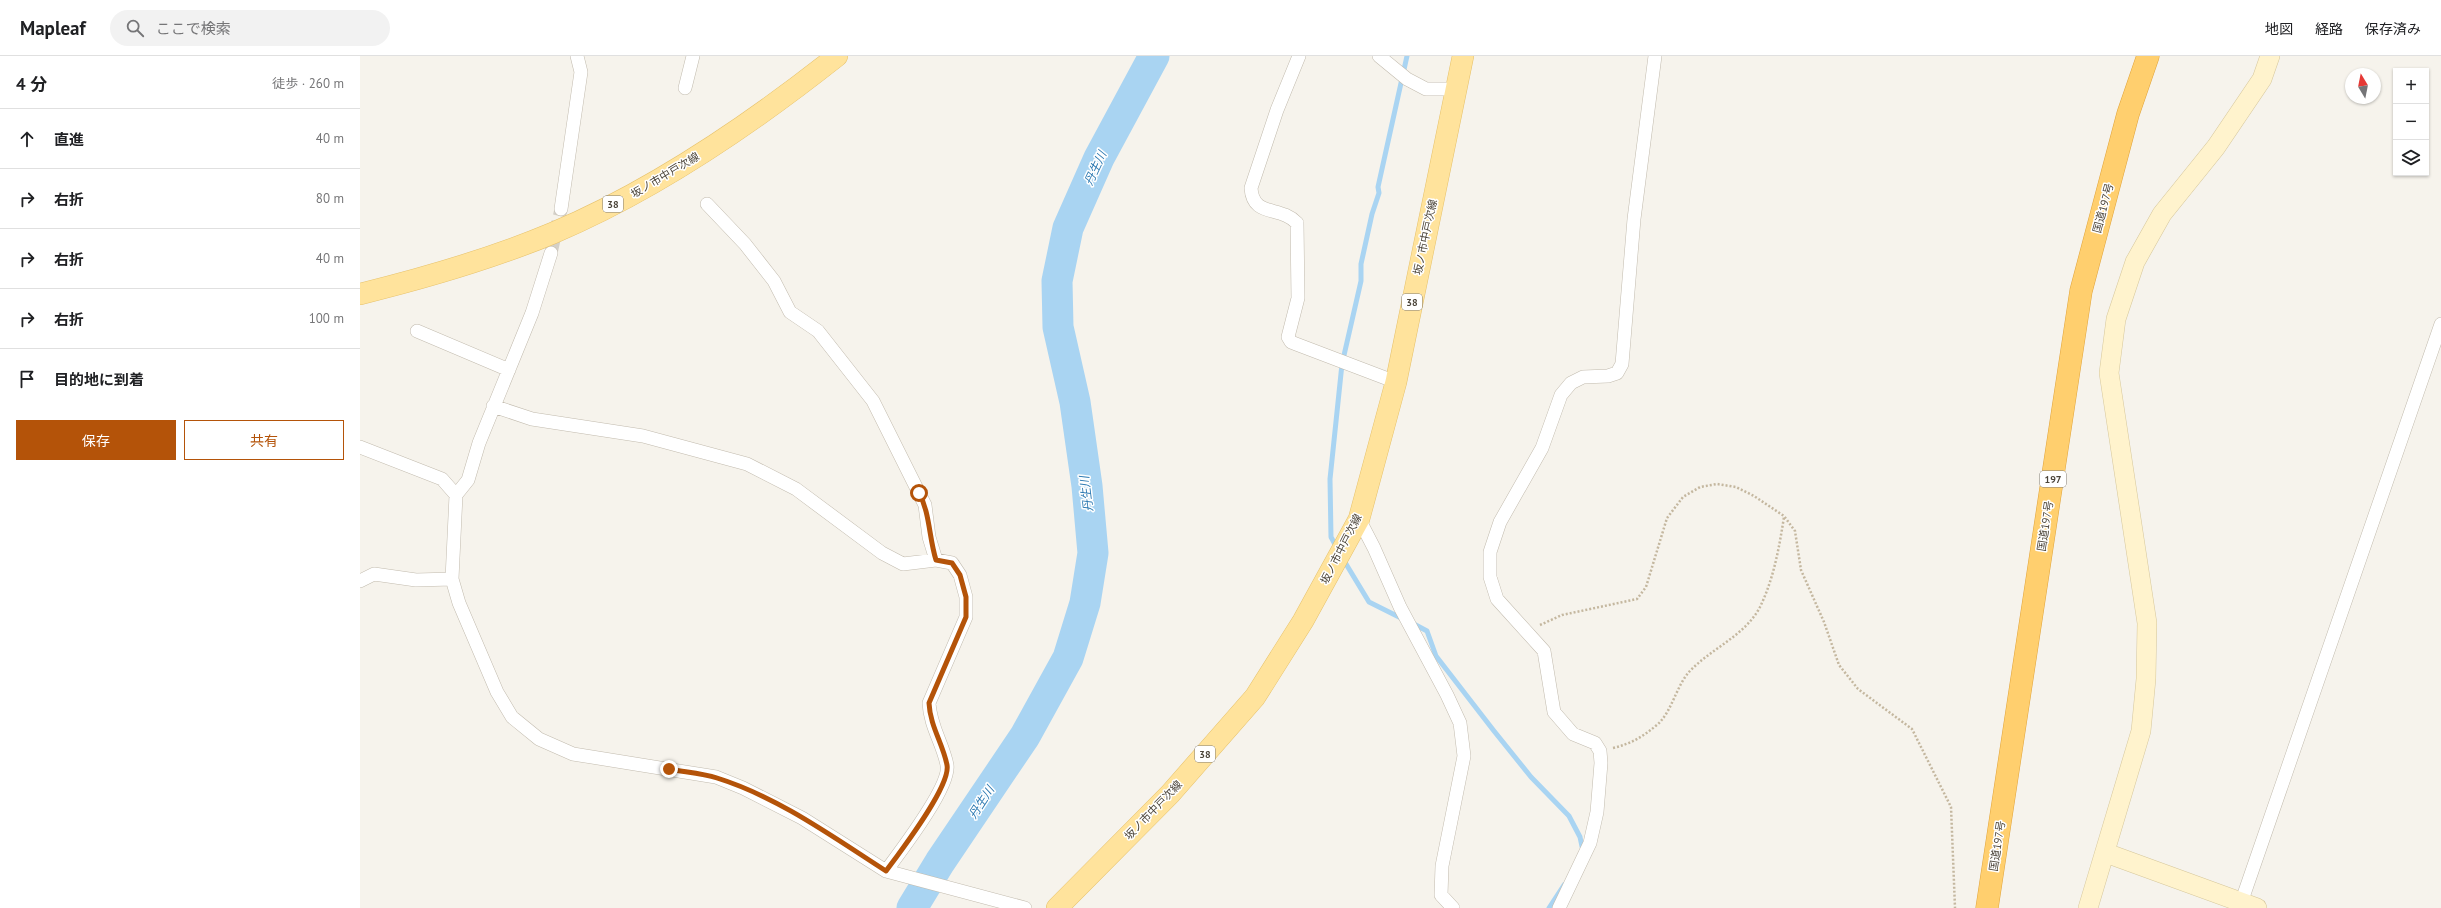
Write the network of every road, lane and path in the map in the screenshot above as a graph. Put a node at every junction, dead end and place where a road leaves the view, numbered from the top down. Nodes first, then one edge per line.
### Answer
1 (577, 56) edge
2 (693, 56) edge
3 (837, 56) edge
4 (1299, 56) edge
5 (1379, 56) edge
6 (1463, 56) edge
7 (1655, 56) edge
8 (2148, 56) edge
9 (2270, 56) edge
10 (685, 88) dead end
11 (1456, 89) junction
12 (707, 204) dead end
13 (561, 209) tunnel mouth
14 (551, 253) tunnel mouth
15 (360, 294) edge
16 (2441, 324) edge
17 (418, 331) dead end
18 (509, 370) junction
19 (1396, 382) junction
20 (493, 406) junction
21 (360, 447) edge
22 (456, 495) junction
23 (1784, 516) junction
24 (1359, 518) junction
25 (936, 560) junction
26 (452, 579) junction
27 (360, 581) edge
28 (1517, 622) junction
29 (1600, 751) junction
30 (2106, 853) junction
31 (889, 872) junction
32 (2249, 906) edge
33 (1025, 908) edge
34 (1057, 908) edge
35 (1452, 908) edge
36 (1559, 908) edge
37 (1955, 908) edge
38 (1987, 908) edge
39 (2088, 908) edge

1 - 13 street
2 - 10 street
3 - 15 main road, 坂ノ市中戸次線 / 38
4 - 19 street
5 - 11 street
6 - 11 main road, 坂ノ市中戸次線 / 38
7 - 28 street
8 - 38 highway, 国道197号 / 197
9 - 30 street
11 - 19 main road, 坂ノ市中戸次線 / 38
12 - 25 street
14 - 18 street
16 - 32 street
17 - 18 street
18 - 20 street
19 - 24 main road, 坂ノ市中戸次線 / 38
20 - 22 street
20 - 25 street
21 - 22 street
22 - 26 street
23 - 28 path
23 - 29 path
23 - 37 path
24 - 34 main road, 坂ノ市中戸次線 / 38
24 - 35 street
25 - 31 street
26 - 27 street
26 - 31 street
28 - 29 street
29 - 36 street
30 - 32 street
30 - 39 street
31 - 33 street

